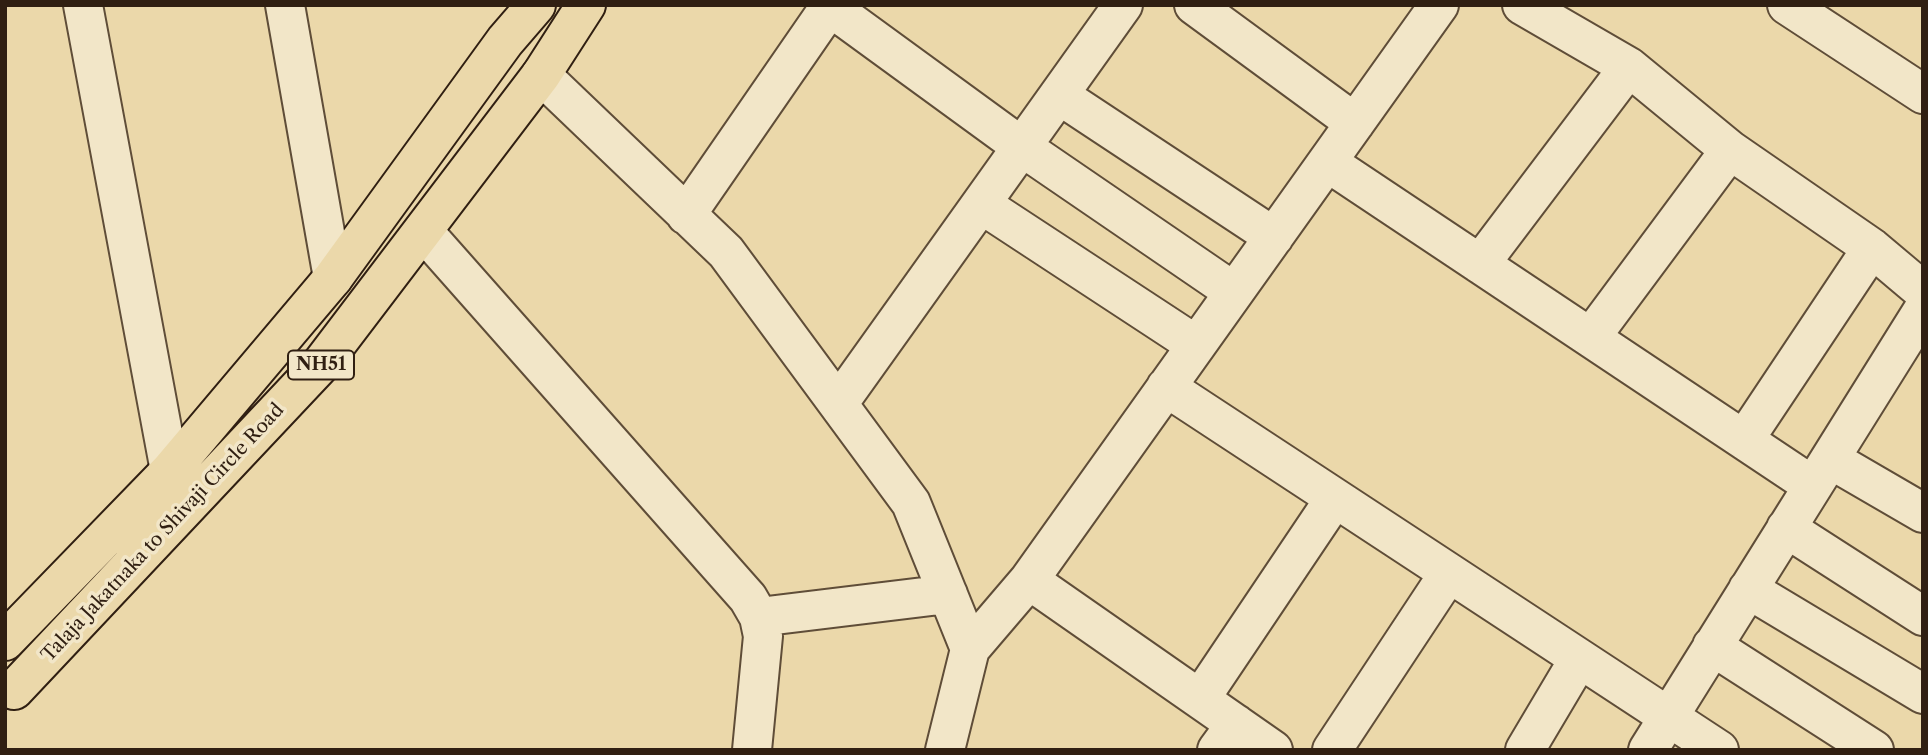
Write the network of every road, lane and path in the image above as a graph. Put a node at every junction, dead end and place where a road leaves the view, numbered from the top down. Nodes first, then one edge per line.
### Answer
1 (83, 5) edge
2 (285, 5) edge
3 (536, 5) edge
4 (586, 5) edge
5 (1195, 5) edge
6 (1439, 5) edge
7 (1522, 5) edge
8 (1787, 5) edge
9 (830, 6) edge
10 (1115, 8) edge
11 (1629, 67) junction
12 (541, 75) junction
13 (1923, 94) edge
14 (1059, 95) junction
15 (1355, 123) junction
16 (1022, 148) junction
17 (1730, 150) junction
18 (1327, 162) junction
19 (982, 204) junction
20 (686, 215) junction
21 (423, 231) junction
22 (1274, 237) junction
23 (1872, 248) junction
24 (1480, 264) junction
25 (333, 278) junction
26 (1923, 291) edge
27 (1234, 292) junction
28 (1923, 310) edge
29 (1591, 337) junction
30 (1196, 345) junction
31 (1166, 387) junction
32 (838, 404) junction
33 (1744, 440) junction
34 (170, 471) junction
35 (1821, 472) junction
36 (1335, 498) junction
37 (1923, 513) edge
38 (1786, 528) junction
39 (1449, 573) junction
40 (1029, 580) junction
41 (1748, 589) junction
42 (948, 594) junction
43 (1923, 616) edge
44 (759, 617) junction
45 (5, 641) edge
46 (1713, 646) junction
47 (970, 649) junction
48 (1579, 659) junction
49 (8, 694) edge
50 (1923, 694) edge
51 (1200, 699) junction
52 (1668, 717) junction
53 (1227, 737) edge
54 (752, 750) edge
55 (945, 750) edge
56 (1273, 750) edge
57 (1332, 750) edge
58 (1525, 750) edge
59 (1648, 750) edge
60 (1719, 750) edge
61 (1874, 750) edge

1 - 34 street
2 - 25 street
3 - 25 highway, Talaja Jakatnaka to Shivaji Circle Road / NH51
4 - 12 highway, Talaja Jakatnaka to Shivaji Circle Road / NH51
5 - 15 street
6 - 15 street
7 - 11 street
8 - 13 street
9 - 16 street
9 - 20 street
10 - 14 street
11 - 17 street
11 - 24 street
12 - 20 street
12 - 21 highway, Talaja Jakatnaka to Shivaji Circle Road / NH51
14 - 16 street
14 - 22 street
15 - 18 street
16 - 19 street
16 - 27 street
17 - 23 street
17 - 29 street
18 - 22 street
18 - 24 street
19 - 30 street
19 - 32 street
20 - 32 street
21 - 44 street
21 - 49 highway, Talaja Jakatnaka to Shivaji Circle Road / NH51
22 - 27 street
23 - 26 street
23 - 33 street
24 - 29 street
25 - 34 highway, Talaja Jakatnaka to Shivaji Circle Road / NH51
27 - 30 street
28 - 35 street
29 - 33 street
30 - 31 street
31 - 36 street
31 - 40 street
32 - 42 street
33 - 35 street
34 - 45 highway, Talaja Jakatnaka to Shivaji Circle Road / NH51
35 - 37 street
35 - 38 street
36 - 39 street
36 - 51 street
38 - 41 street
38 - 43 street
39 - 48 street
39 - 57 street
40 - 47 street
40 - 51 street
41 - 46 street
41 - 50 street
42 - 44 street
42 - 47 street
44 - 54 street
46 - 52 street
46 - 61 street
47 - 55 street
48 - 52 street
48 - 58 street
51 - 53 street
52 - 59 street
52 - 60 street
53 - 56 street

